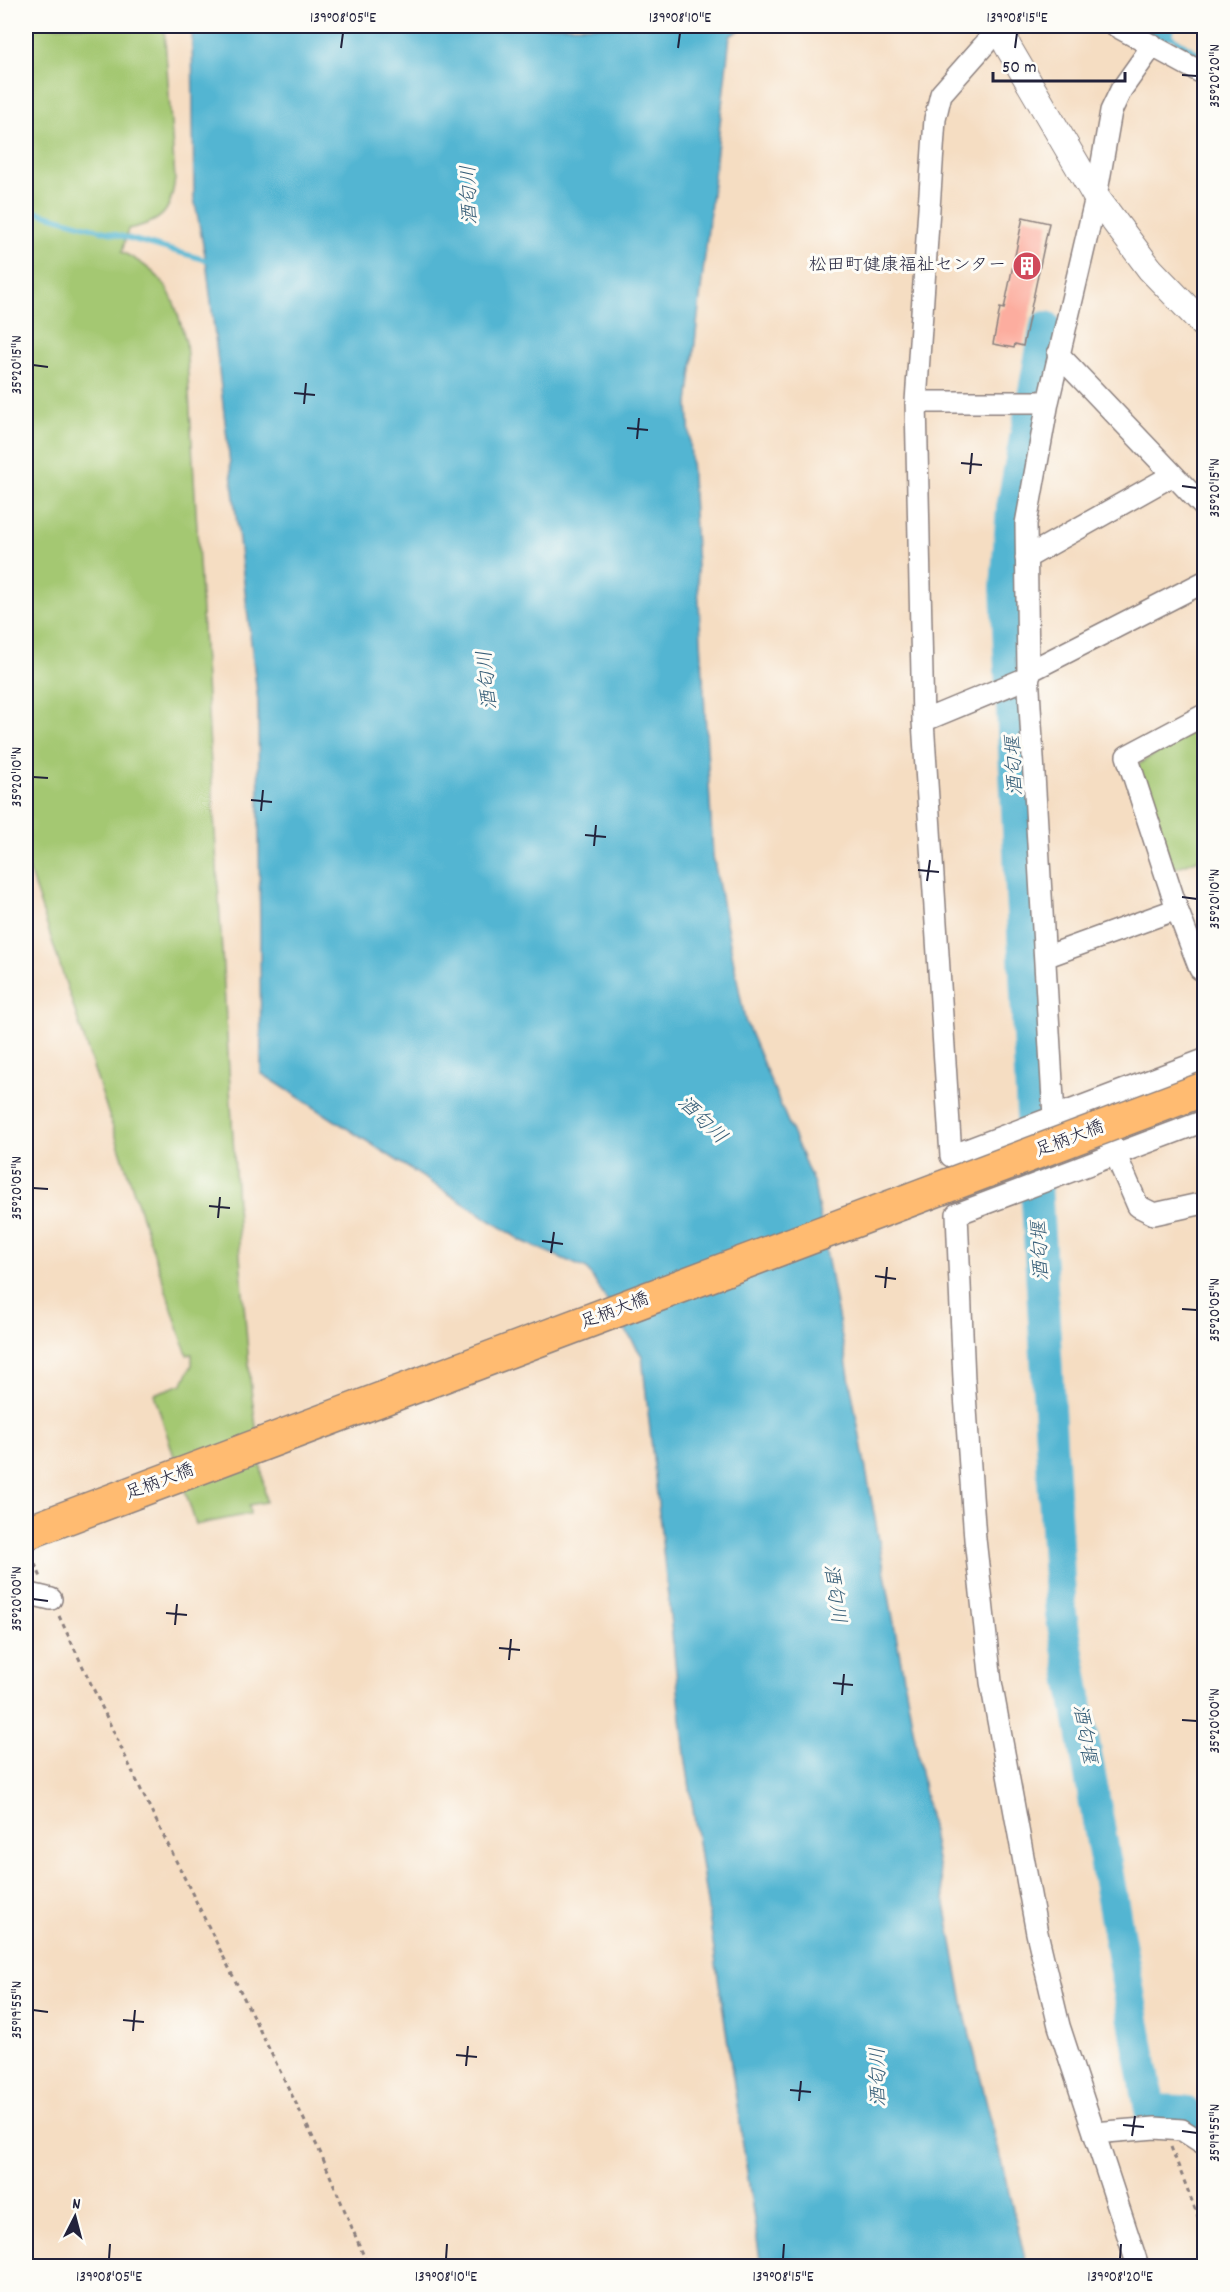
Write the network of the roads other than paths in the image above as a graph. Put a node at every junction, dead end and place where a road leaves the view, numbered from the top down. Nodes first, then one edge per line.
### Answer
1 (1002, 26) edge
2 (1116, 26) edge
3 (1153, 45) junction
4 (1204, 74) edge
5 (1096, 197) junction
6 (1204, 325) edge
7 (1058, 354) junction
8 (916, 402) junction
9 (1037, 402) junction
10 (1173, 475) junction
11 (1204, 507) edge
12 (1026, 558) junction
13 (1204, 582) edge
14 (1020, 680) junction
15 (1204, 715) edge
16 (923, 721) junction
17 (1177, 909) junction
18 (1045, 957) junction
19 (1204, 968) edge
20 (1204, 1060) edge
21 (1204, 1089) edge
22 (1095, 1103) junction
23 (1204, 1121) edge
24 (1041, 1122) junction
25 (1116, 1155) junction
26 (1204, 1203) edge
27 (26, 1533) edge
28 (26, 1593) edge
29 (51, 1599) dead end
30 (1094, 2133) junction
31 (1204, 2144) edge
32 (1138, 2266) edge

1 - 5 street
1 - 8 street
2 - 3 street
3 - 4 street
3 - 5 street
5 - 6 street
5 - 7 street
7 - 9 street
7 - 10 street
8 - 9 street
8 - 16 street
9 - 12 street
10 - 11 street
10 - 12 street
12 - 14 street
13 - 14 street
14 - 16 street
14 - 18 street
15 - 17 street
16 - 24 street
17 - 18 street
17 - 19 street
18 - 24 street
20 - 22 street
21 - 27 main road, 足柄大橋, bridge
22 - 24 street
22 - 25 street
23 - 25 street
25 - 26 street
25 - 30 street
28 - 29 street
30 - 31 street
30 - 32 street

